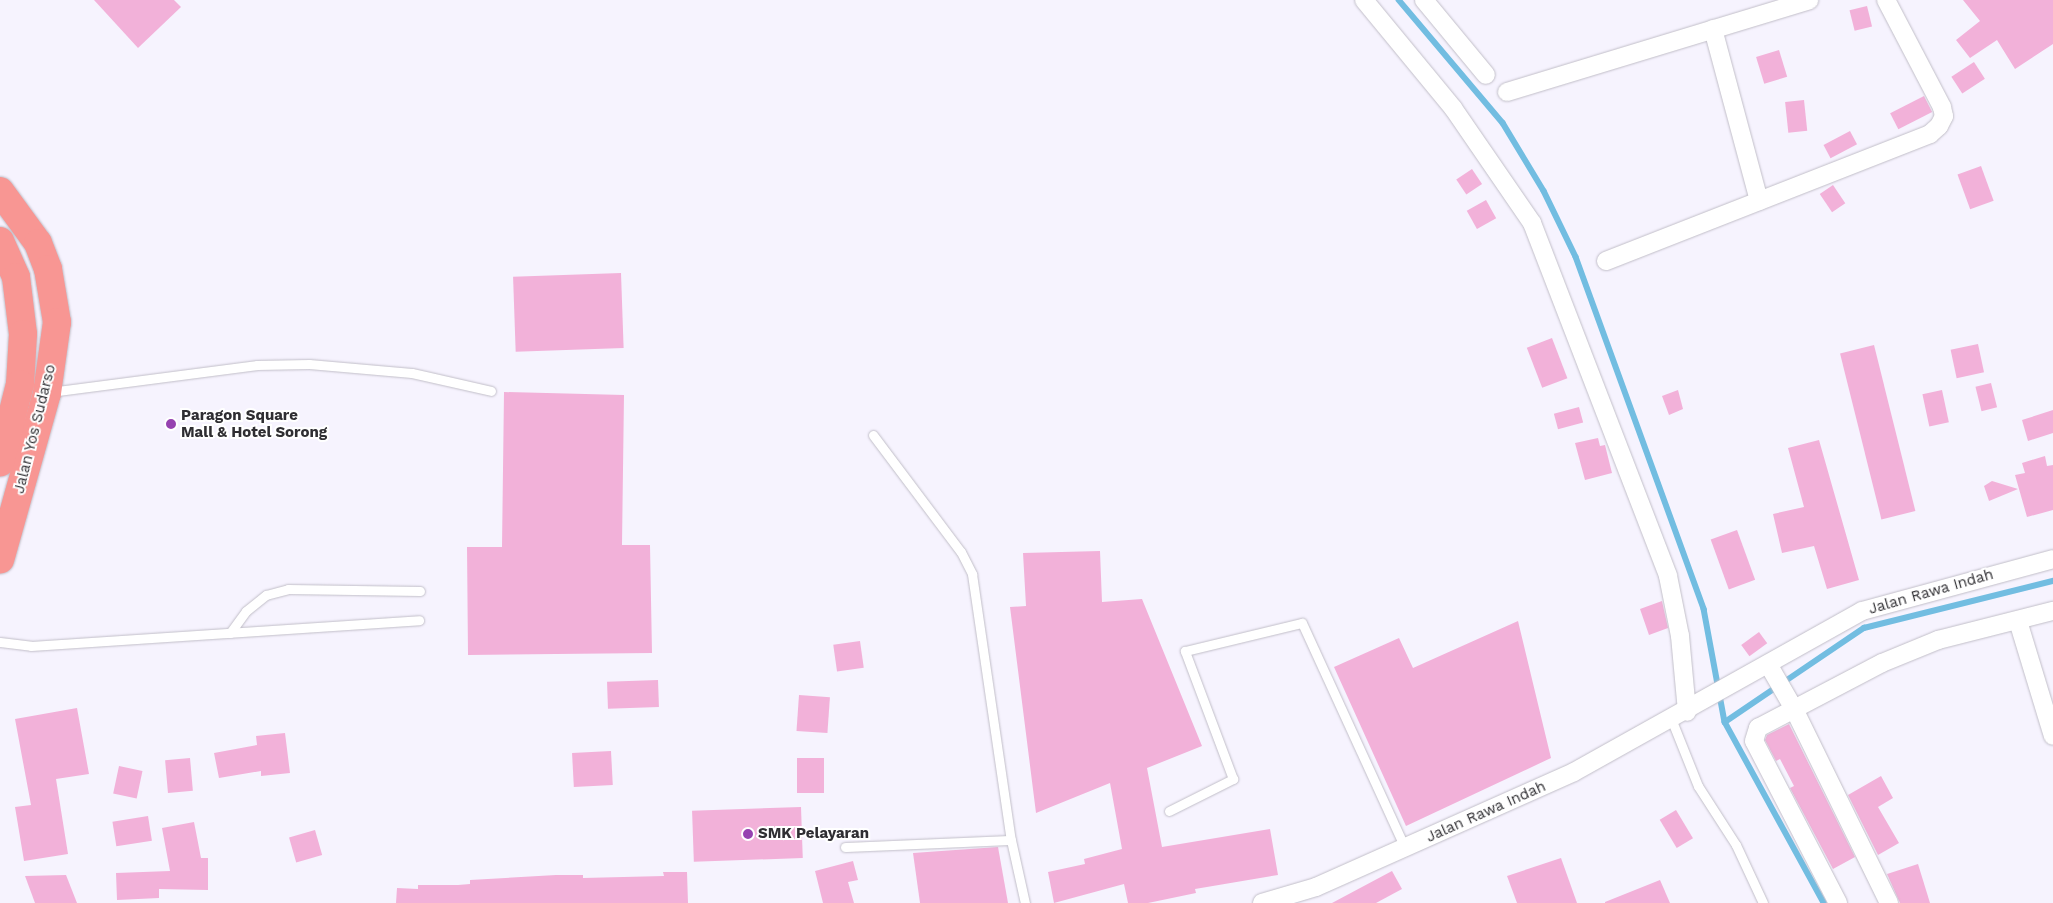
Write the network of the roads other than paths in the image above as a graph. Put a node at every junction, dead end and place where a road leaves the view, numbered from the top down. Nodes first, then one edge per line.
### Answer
1 (1364, 0) edge
2 (1424, 0) edge
3 (1809, 0) edge
4 (1886, 0) edge
5 (1713, 29) junction
6 (1486, 76) dead end
7 (1507, 92) dead end
8 (0, 191) edge
9 (1759, 201) junction
10 (0, 241) edge
11 (1606, 261) dead end
12 (491, 391) dead end
13 (47, 393) junction
14 (9, 394) edge
15 (873, 435) dead end
16 (0, 463) edge
17 (2053, 559) edge
18 (0, 560) edge
19 (420, 591) dead end
20 (2053, 611) edge
21 (419, 620) dead end
22 (2018, 621) junction
23 (230, 633) junction
24 (0, 642) edge
25 (1770, 668) junction
26 (1792, 704) junction
27 (1679, 716) junction
28 (2053, 736) edge
29 (1169, 811) dead end
30 (1011, 840) junction
31 (845, 847) dead end
32 (1404, 848) junction
33 (1025, 903) edge
34 (1262, 903) edge
35 (1763, 903) edge
36 (1838, 903) edge
37 (1889, 903) edge

1 - 27 street
2 - 6 street
3 - 5 street
4 - 9 street
5 - 7 street
5 - 9 street
8 - 13 highway, Jalan Yos Sudarso
9 - 11 street
10 - 14 highway
12 - 13 lane
13 - 18 highway, Jalan Yos Sudarso
14 - 16 highway
15 - 30 lane
17 - 25 street, Jalan Rawa Indah
19 - 23 lane
20 - 22 street
21 - 23 lane
22 - 26 street
22 - 28 street
23 - 24 lane
25 - 26 street
25 - 27 street, Jalan Rawa Indah
26 - 36 street
26 - 37 street
27 - 32 street, Jalan Rawa Indah
27 - 35 lane
29 - 32 lane
30 - 31 lane
30 - 33 lane
32 - 34 street, Jalan Rawa Indah

